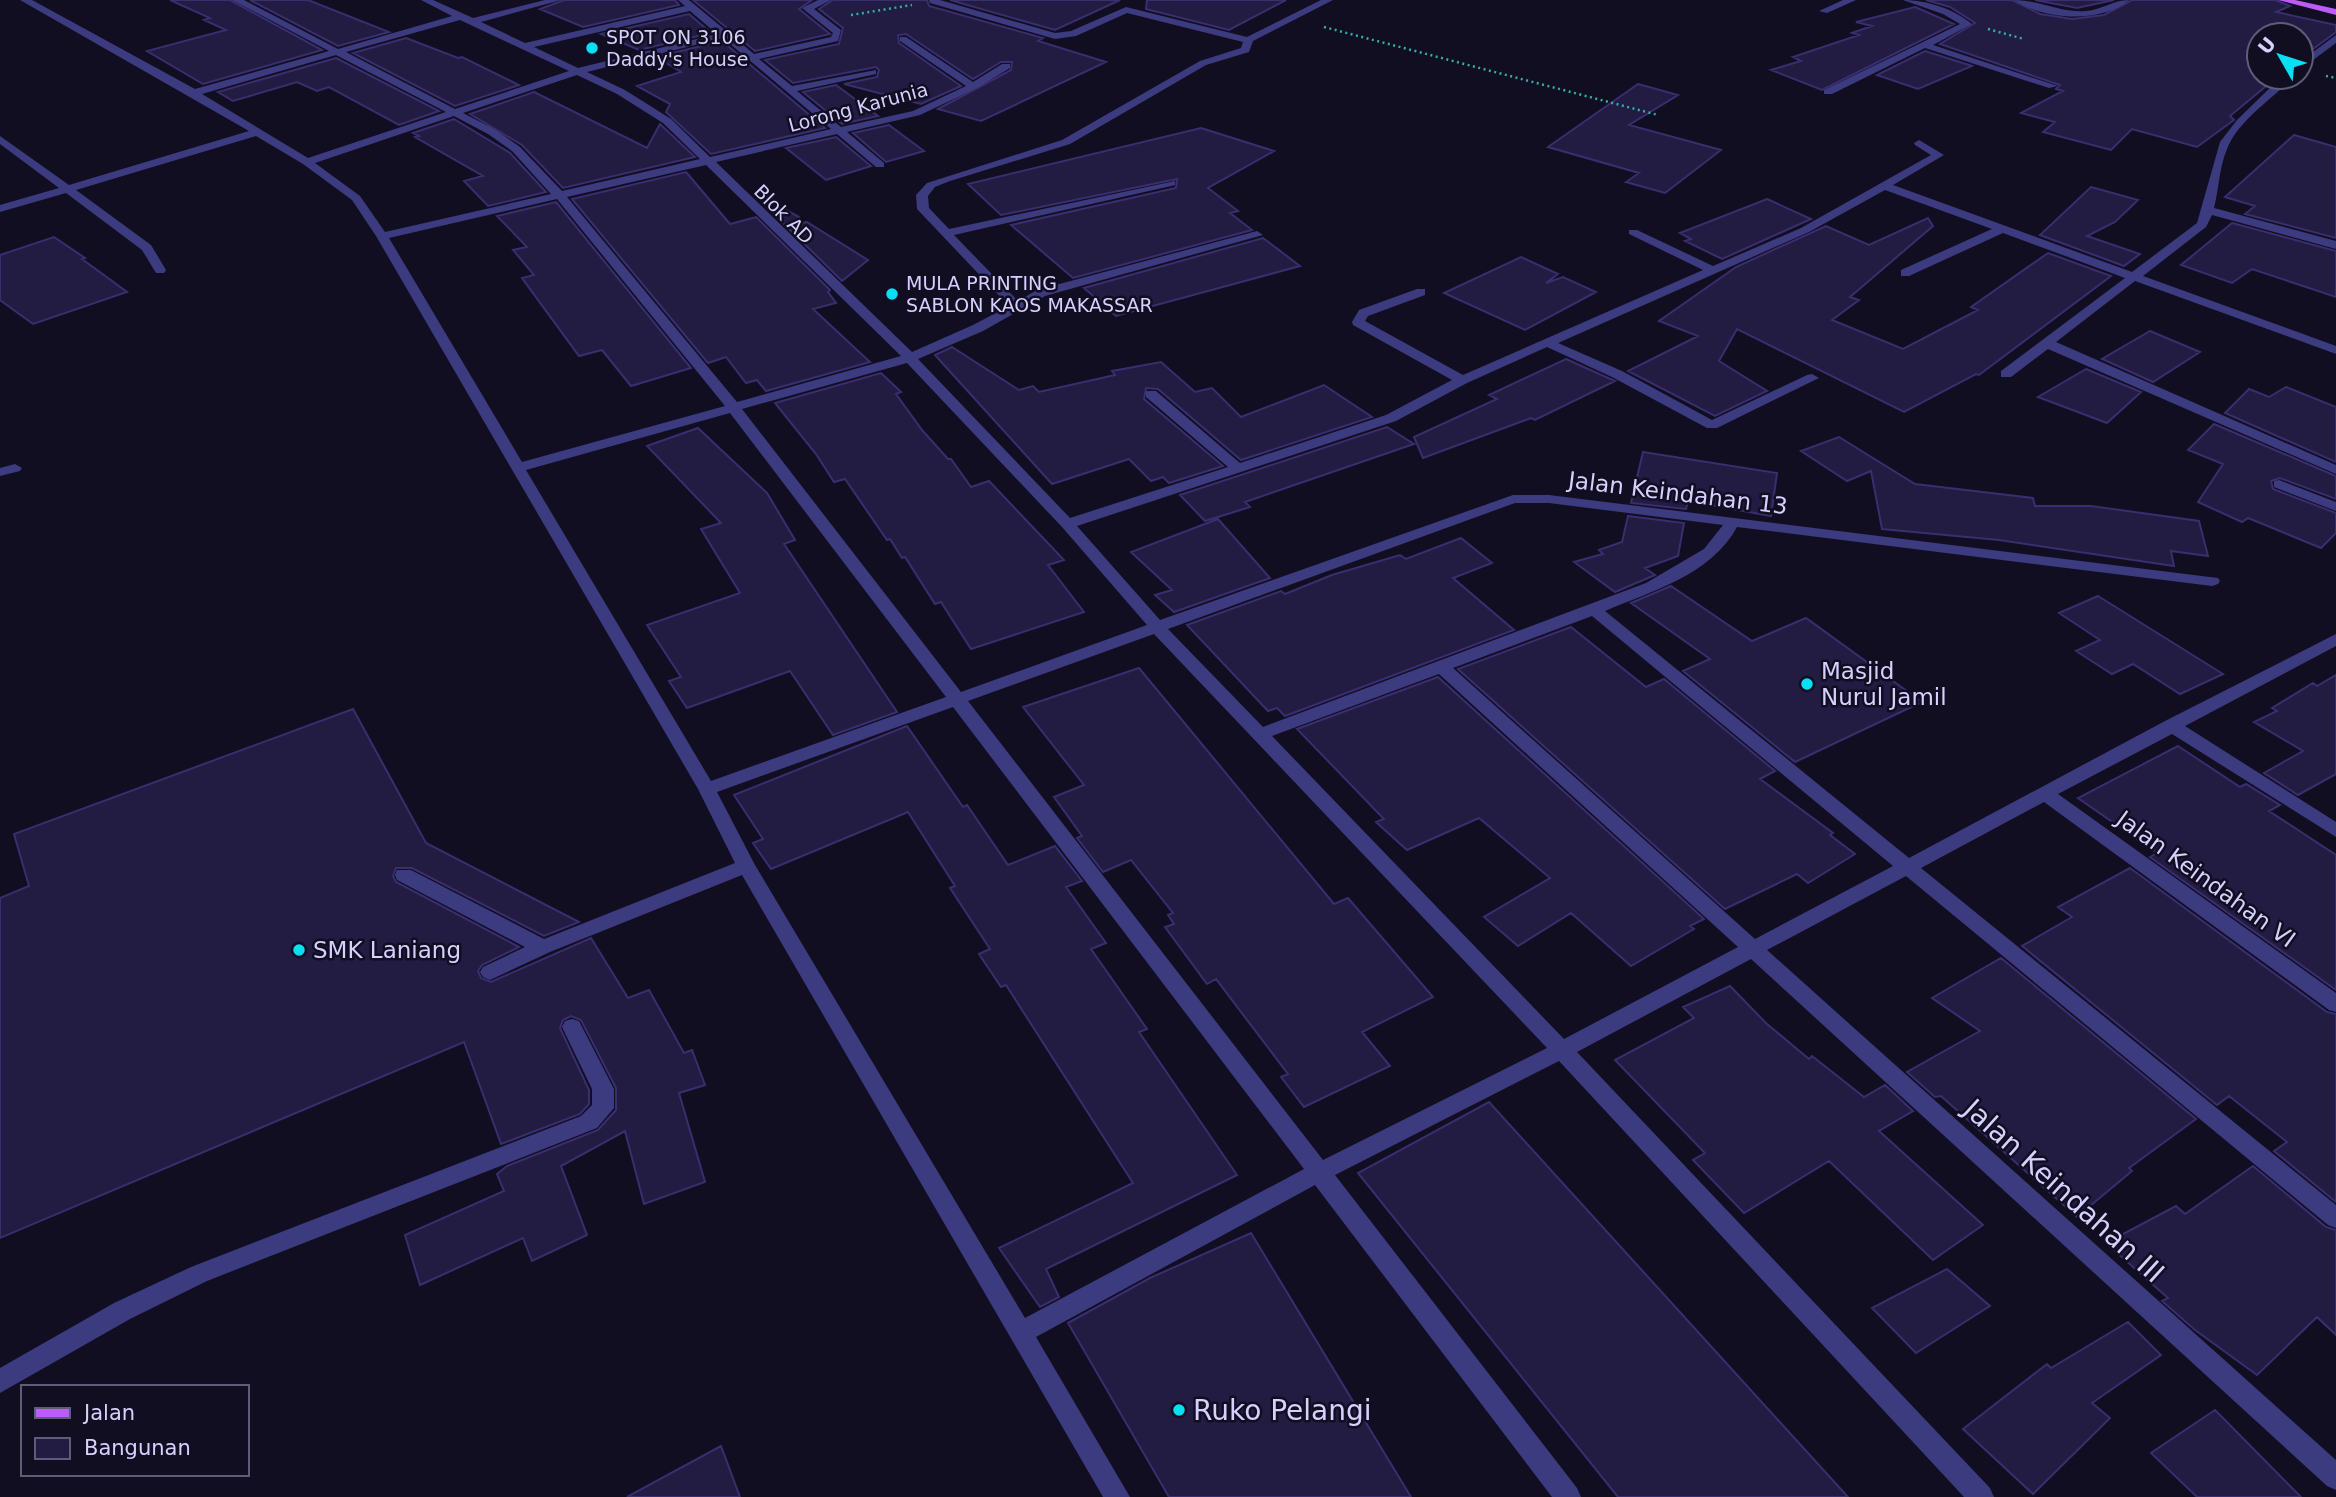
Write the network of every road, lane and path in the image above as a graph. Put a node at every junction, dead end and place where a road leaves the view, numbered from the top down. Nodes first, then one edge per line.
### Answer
1 (25, 0) edge
2 (237, 0) edge
3 (425, 0) edge
4 (556, 0) edge
5 (826, 0) edge
6 (1141, 0) edge
7 (1328, 0) edge
8 (1851, 0) edge
9 (1908, 0) edge
10 (2020, 0) edge
11 (2124, 0) edge
12 (2283, 0) edge
13 (933, 1) edge
14 (688, 2) edge
15 (1126, 10) junction
16 (1824, 11) dead end
17 (2336, 12) edge
18 (468, 18) junction
19 (1293, 18) junction
20 (821, 20) junction
21 (1967, 24) junction
22 (723, 35) junction
23 (2336, 38) edge
24 (903, 39) dead end
25 (2024, 39) dead end
26 (1248, 40) junction
27 (1924, 45) junction
28 (526, 46) junction
29 (340, 51) junction
30 (2315, 55) edge
31 (754, 57) junction
32 (1006, 66) dead end
33 (579, 71) junction
34 (872, 72) dead end
35 (973, 86) junction
36 (2053, 86) dead end
37 (791, 89) junction
38 (2274, 91) edge
39 (1828, 92) dead end
40 (194, 93) junction
41 (458, 114) junction
42 (1658, 115) dead end
43 (257, 132) junction
44 (839, 132) junction
45 (2, 142) edge
46 (1919, 143) dead end
47 (307, 162) junction
48 (708, 162) junction
49 (880, 165) dead end
50 (1171, 183) dead end
51 (1881, 185) junction
52 (69, 189) junction
53 (560, 195) junction
54 (0, 209) edge
55 (2208, 210) junction
56 (2000, 230) junction
57 (1633, 232) dead end
58 (946, 233) junction
59 (1257, 235) dead end
60 (382, 236) junction
61 (2336, 245) edge
62 (1711, 269) junction
63 (160, 270) dead end
64 (1905, 273) dead end
65 (2133, 275) junction
66 (1421, 292) dead end
67 (1015, 305) junction
68 (1546, 342) junction
69 (2046, 343) junction
70 (2336, 350) edge
71 (909, 358) junction
72 (2006, 374) dead end
73 (1812, 378) dead end
74 (1462, 380) junction
75 (1151, 394) dead end
76 (734, 408) junction
77 (15, 468) dead end
78 (518, 468) junction
79 (1238, 468) junction
80 (2336, 470) edge
81 (0, 472) edge
82 (2279, 484) dead end
83 (2336, 507) edge
84 (1732, 523) junction
85 (1067, 524) junction
86 (2212, 581) dead end
87 (1594, 610) junction
88 (1157, 627) junction
89 (2336, 639) edge
90 (1441, 666) junction
91 (957, 699) junction
92 (2171, 726) junction
93 (1261, 734) junction
94 (708, 789) junction
95 (2047, 795) junction
96 (2336, 831) edge
97 (746, 866) junction
98 (1909, 866) junction
99 (404, 875) dead end
100 (543, 947) junction
101 (1752, 949) junction
102 (490, 972) dead end
103 (2336, 1004) edge
104 (572, 1027) dead end
105 (1562, 1050) junction
106 (1317, 1172) junction
107 (2336, 1218) edge
108 (1020, 1333) junction
109 (0, 1381) edge
110 (2334, 1471) edge
111 (1117, 1497) edge
112 (1568, 1497) edge
113 (1981, 1497) edge

1 - 40 street
2 - 29 street
3 - 18 street, Blok AD
4 - 18 street
5 - 20 street
6 - 15 street
7 - 19 street
8 - 16 street
9 - 21 street
10 - 11 street
12 - 17 main road
13 - 15 street
13 - 20 path
14 - 22 street
14 - 28 street
15 - 26 street
18 - 28 street, Blok AD
18 - 29 street
19 - 26 street
19 - 42 path
20 - 31 street
21 - 25 path
21 - 27 street
22 - 31 street
22 - 33 street
23 - 30 street
24 - 35 street, Lorong Karunia
26 - 58 street
27 - 36 street
27 - 39 street
28 - 33 street, Blok AD
29 - 40 street
29 - 41 street
31 - 37 street
32 - 35 street
33 - 41 street
33 - 48 street, Blok AD
34 - 37 street
35 - 44 street, Lorong Karunia
37 - 44 street
38 - 55 street
40 - 43 street
41 - 47 street
41 - 53 street
43 - 47 street
43 - 52 street
44 - 48 street, Lorong Karunia
44 - 49 street
45 - 52 street
46 - 51 street
47 - 60 street
48 - 53 street, Lorong Karunia
48 - 71 street, Blok AD
50 - 58 street
51 - 56 street
51 - 62 street
52 - 54 street
52 - 63 street
53 - 60 street, Lorong Karunia
53 - 76 street
55 - 61 street
55 - 65 street
56 - 64 street
56 - 65 street
57 - 62 street
58 - 67 street
59 - 67 street
60 - 78 street
62 - 68 street
65 - 69 street
65 - 70 street
66 - 74 street
67 - 71 street
68 - 73 street
68 - 74 street
69 - 72 street
69 - 80 street
71 - 76 street
71 - 85 street, Blok AD
74 - 79 street
75 - 79 street
76 - 78 street
76 - 91 street
77 - 81 street
78 - 94 street
79 - 85 street
82 - 83 street
84 - 86 street, Jalan Keindahan 13
84 - 87 street
84 - 88 street, Jalan Keindahan 13
85 - 88 street, Blok AD
87 - 90 street
87 - 98 street
88 - 91 street, Jalan Keindahan 13
88 - 93 street, Blok AD
89 - 92 street
90 - 93 street
90 - 101 street, Jalan Keindahan III
91 - 94 street, Jalan Keindahan 13
91 - 106 street
92 - 95 street
92 - 96 street
93 - 105 street, Blok AD
94 - 97 street
95 - 98 street
95 - 103 street, Jalan Keindahan VI
97 - 100 street
97 - 108 street
98 - 101 street
98 - 107 street
99 - 100 street
100 - 102 street
101 - 105 street
101 - 110 street, Jalan Keindahan III
104 - 109 street
105 - 106 street
105 - 113 street, Blok AD
106 - 108 street
106 - 112 street
108 - 111 street

